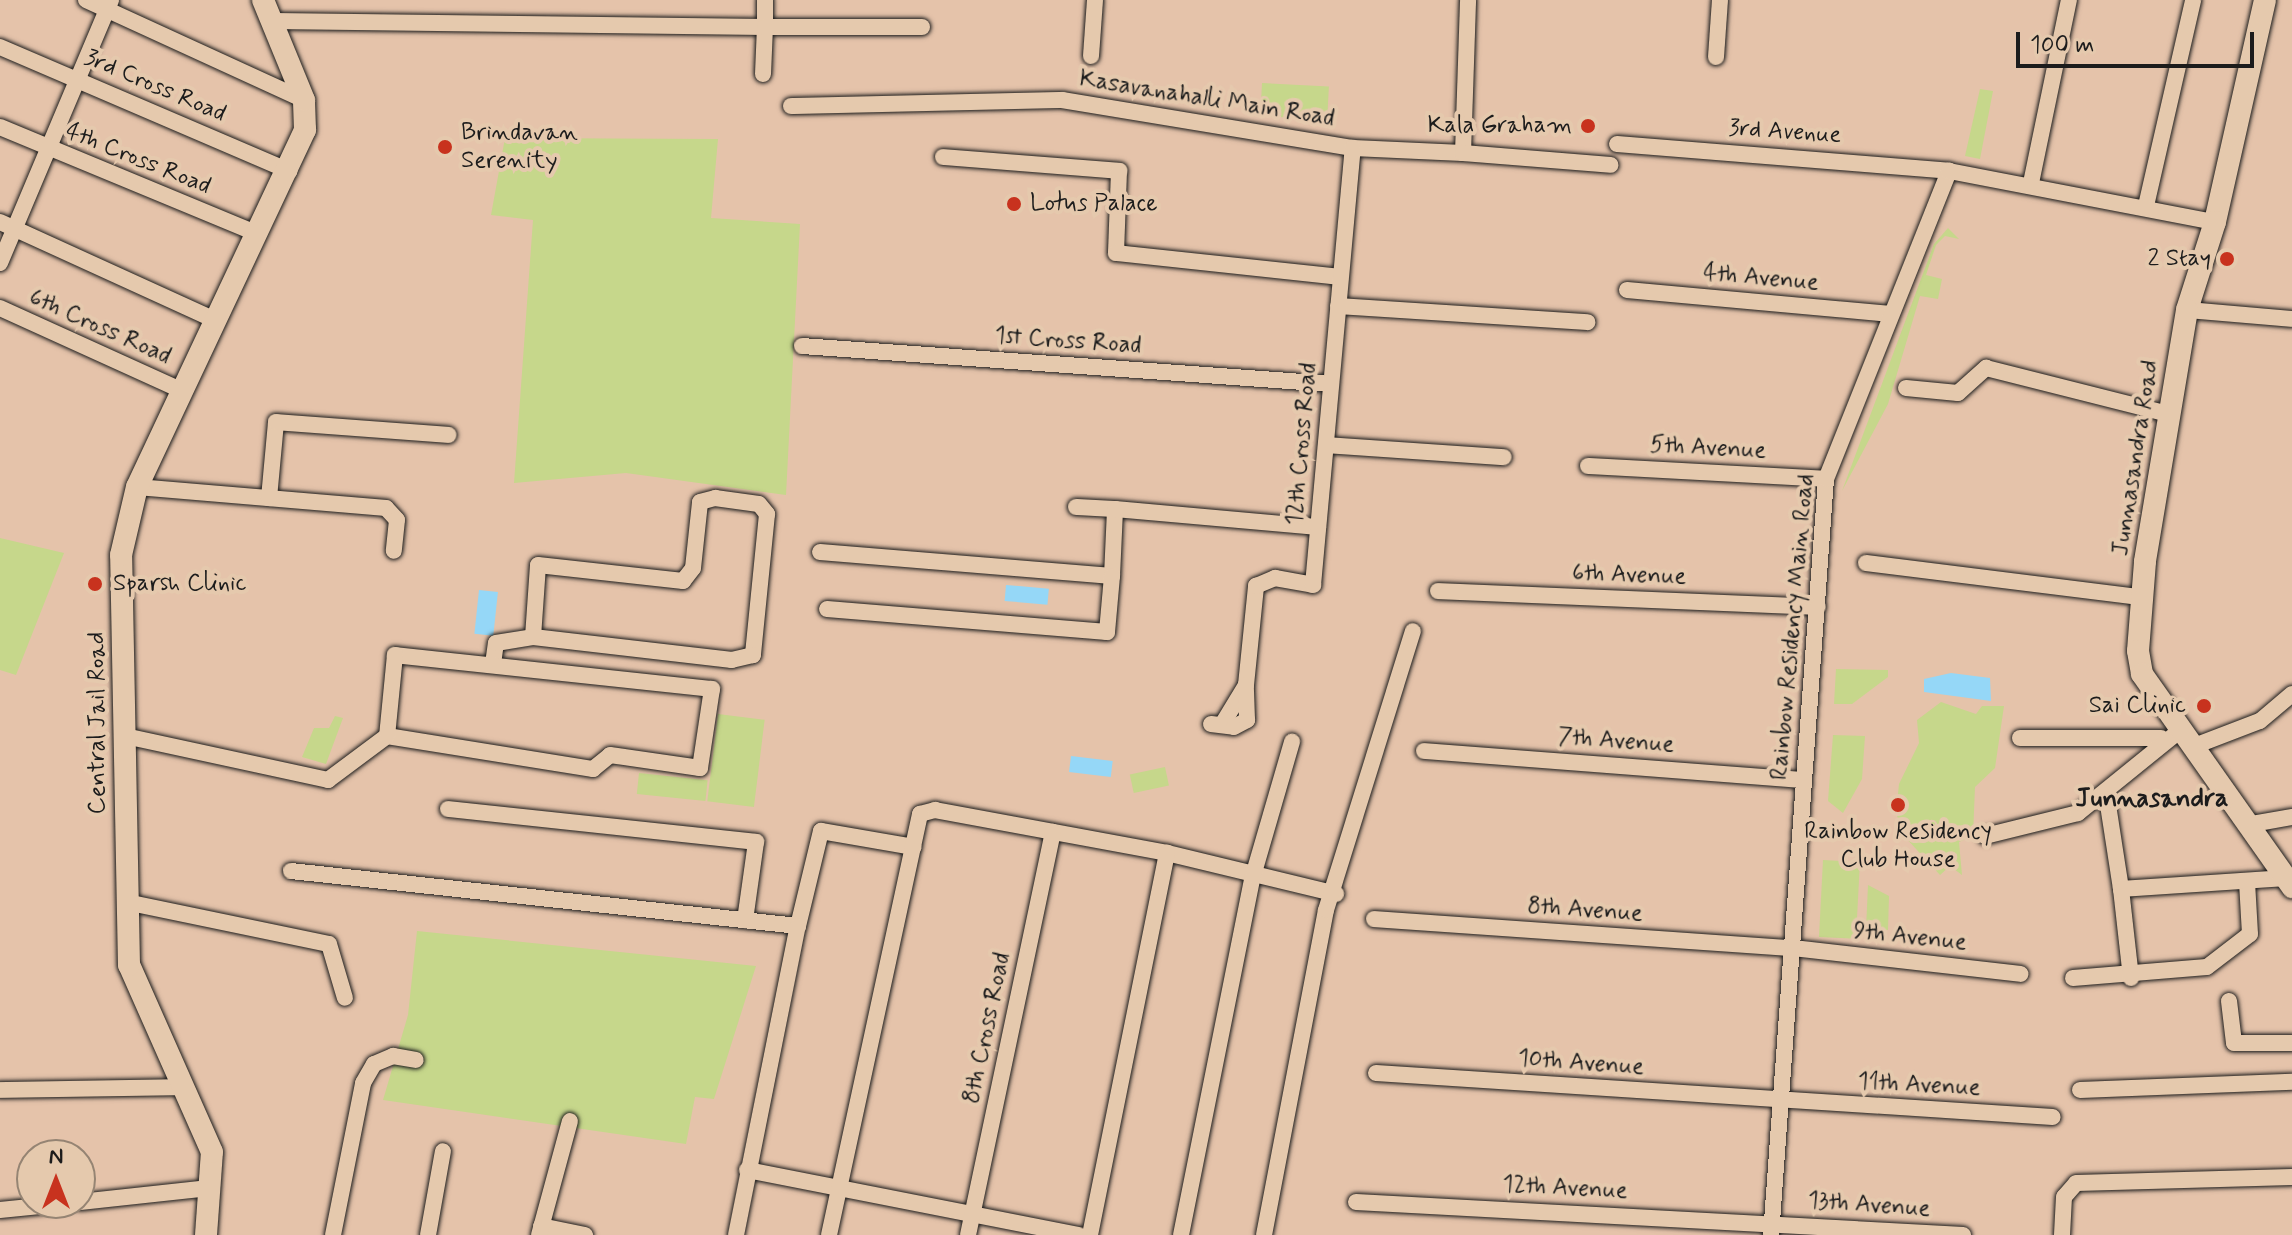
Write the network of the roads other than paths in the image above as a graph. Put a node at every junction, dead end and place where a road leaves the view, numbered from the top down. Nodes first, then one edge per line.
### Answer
1 (86, 0) edge
2 (765, 0) edge
3 (1095, 0) edge
4 (1468, 0) edge
5 (1720, 0) edge
6 (2069, 0) edge
7 (2193, 0) edge
8 (2265, 0) edge
9 (109, 5) edge
10 (268, 10) edge
11 (765, 27) junction
12 (922, 27) dead end
13 (0, 47) edge
14 (1091, 56) dead end
15 (1716, 57) dead end
16 (763, 74) dead end
17 (79, 79) junction
18 (304, 100) junction
19 (791, 106) dead end
20 (0, 127) edge
21 (1617, 144) dead end
22 (45, 146) junction
23 (1353, 148) junction
24 (1463, 153) junction
25 (943, 157) dead end
26 (1611, 165) dead end
27 (290, 171) junction
28 (1949, 171) junction
29 (2031, 183) junction
30 (2146, 206) junction
31 (2215, 222) junction
32 (6, 224) edge
33 (258, 234) junction
34 (0, 263) edge
35 (1340, 277) junction
36 (1627, 290) dead end
37 (1338, 306) junction
38 (0, 308) edge
39 (2187, 310) junction
40 (1891, 314) junction
41 (2292, 319) edge
42 (217, 321) junction
43 (1587, 322) dead end
44 (802, 346) dead end
45 (1331, 384) junction
46 (1906, 388) dead end
47 (181, 390) junction
48 (2168, 414) junction
49 (449, 435) dead end
50 (1326, 445) junction
51 (1504, 457) dead end
52 (1588, 466) dead end
53 (1826, 479) junction
54 (137, 487) junction
55 (269, 498) junction
56 (1076, 507) dead end
57 (1115, 509) junction
58 (1318, 527) junction
59 (394, 551) dead end
60 (820, 552) dead end
61 (1866, 563) dead end
62 (1112, 576) junction
63 (1438, 591) dead end
64 (2140, 597) junction
65 (1818, 607) junction
66 (827, 609) dead end
67 (1413, 631) dead end
68 (533, 637) junction
69 (493, 664) junction
70 (2292, 694) edge
71 (1217, 724) dead end
72 (125, 736) junction
73 (387, 736) junction
74 (2190, 737) junction
75 (2020, 738) dead end
76 (2161, 738) junction
77 (1292, 742) dead end
78 (1424, 751) dead end
79 (1804, 780) junction
80 (2106, 792) junction
81 (448, 809) dead end
82 (2292, 817) edge
83 (2252, 824) junction
84 (1053, 832) junction
85 (1985, 836) dead end
86 (914, 847) junction
87 (1167, 853) junction
88 (291, 871) dead end
89 (1253, 876) junction
90 (2247, 882) junction
91 (2289, 882) edge
92 (2121, 889) junction
93 (1336, 894) junction
94 (126, 902) junction
95 (1374, 919) dead end
96 (745, 920) junction
97 (798, 926) junction
98 (1793, 948) junction
99 (2021, 974) dead end
100 (2073, 978) dead end
101 (2131, 978) junction
102 (345, 998) dead end
103 (2229, 1001) dead end
104 (2292, 1043) edge
105 (416, 1060) dead end
106 (1376, 1073) dead end
107 (2292, 1082) edge
108 (182, 1087) junction
109 (0, 1090) edge
110 (2080, 1090) dead end
111 (1781, 1101) junction
112 (2053, 1117) dead end
113 (570, 1121) dead end
114 (443, 1151) dead end
115 (747, 1170) junction
116 (2292, 1177) edge
117 (209, 1188) junction
118 (837, 1188) junction
119 (96, 1200) edge
120 (1356, 1202) dead end
121 (973, 1214) junction
122 (1772, 1228) edge
123 (540, 1231) edge
124 (206, 1235) edge
125 (333, 1235) edge
126 (428, 1235) edge
127 (585, 1235) edge
128 (736, 1235) edge
129 (829, 1235) edge
130 (968, 1235) edge
131 (1079, 1235) edge
132 (1090, 1235) edge
133 (1181, 1235) edge
134 (1264, 1235) edge
135 (1963, 1235) edge
136 (2062, 1235) edge

1 - 9 street
2 - 11 street
3 - 14 street
4 - 24 street
5 - 15 street
6 - 29 street
7 - 30 street
8 - 31 main road, Junnasandra Road
9 - 17 street
9 - 18 street
10 - 11 street
10 - 18 main road, Central Jail Road
11 - 12 street
11 - 16 street
13 - 17 street, 3rd Cross Road
17 - 22 street
17 - 27 street, 3rd Cross Road
18 - 27 main road, Central Jail Road
19 - 23 street, Kasavanahalli Main Road
20 - 22 street, 4th Cross Road
21 - 28 street, 3rd Avenue
22 - 32 street
22 - 33 street, 4th Cross Road
23 - 24 street, Kasavanahalli Main Road
23 - 35 street, 12th Cross Road
24 - 26 street, Kasavanahalli Main Road
25 - 35 street
27 - 33 main road, Central Jail Road
28 - 29 street
28 - 40 street, Rainbow Residency Main Road
29 - 30 street
30 - 31 street
31 - 39 main road, Junnasandra Road
32 - 34 street
32 - 42 street
33 - 42 main road, Central Jail Road
35 - 37 street, 12th Cross Road
36 - 40 street, 4th Avenue
37 - 43 street
37 - 45 street, 12th Cross Road
38 - 47 street, 6th Cross Road
39 - 41 street
39 - 48 main road, Junnasandra Road
40 - 53 street, Rainbow Residency Main Road
42 - 47 main road, Central Jail Road
44 - 45 street, 1st Cross Road
45 - 50 street, 12th Cross Road
46 - 48 street
47 - 54 main road, Central Jail Road
48 - 64 main road, Junnasandra Road
49 - 55 street
50 - 51 street
50 - 58 street, 12th Cross Road
52 - 53 street, 5th Avenue
53 - 65 street, Rainbow Residency Main Road
54 - 55 street
54 - 72 main road, Central Jail Road
55 - 59 street
56 - 57 street
57 - 58 street
57 - 62 street
58 - 71 street, 12th Cross Road
60 - 62 street
61 - 64 street
62 - 66 street
63 - 65 street, 6th Avenue
64 - 74 main road, Junnasandra Road
65 - 79 street, Rainbow Residency Main Road
67 - 93 street
68 - 68 street
68 - 69 street
69 - 73 street
69 - 73 street
70 - 74 street
72 - 73 street
72 - 94 main road, Central Jail Road
74 - 76 street
74 - 83 main road, Junnasandra Road
75 - 76 street
76 - 80 street
77 - 89 street
78 - 79 street, 7th Avenue
79 - 98 street, Rainbow Residency Main Road
80 - 85 street
80 - 92 street
81 - 96 street
82 - 83 street
83 - 91 main road, Junnasandra Road
84 - 86 street
84 - 87 street
84 - 121 street, 8th Cross Road
86 - 97 street
86 - 118 street
87 - 89 street
87 - 132 street
88 - 96 street
89 - 93 street
89 - 133 street
90 - 91 street
90 - 92 street
90 - 101 street
92 - 101 street
93 - 134 street
94 - 102 street
94 - 108 main road, Central Jail Road
95 - 98 street, 8th Avenue
96 - 97 street
97 - 115 street
98 - 99 street, 9th Avenue
98 - 111 street, Rainbow Residency Main Road
100 - 101 street
103 - 104 street
105 - 125 street
106 - 111 street, 10th Avenue
107 - 110 street
108 - 109 street
108 - 117 main road, Central Jail Road
111 - 112 street, 11th Avenue
111 - 122 street, Rainbow Residency Main Road
113 - 123 street
114 - 126 street
115 - 118 street
115 - 128 street
116 - 136 street
117 - 119 street
117 - 124 main road, Central Jail Road
118 - 121 street
118 - 129 street
120 - 122 street, 12th Avenue
121 - 130 street, 8th Cross Road
121 - 131 street
122 - 135 street, 13th Avenue
123 - 127 street

